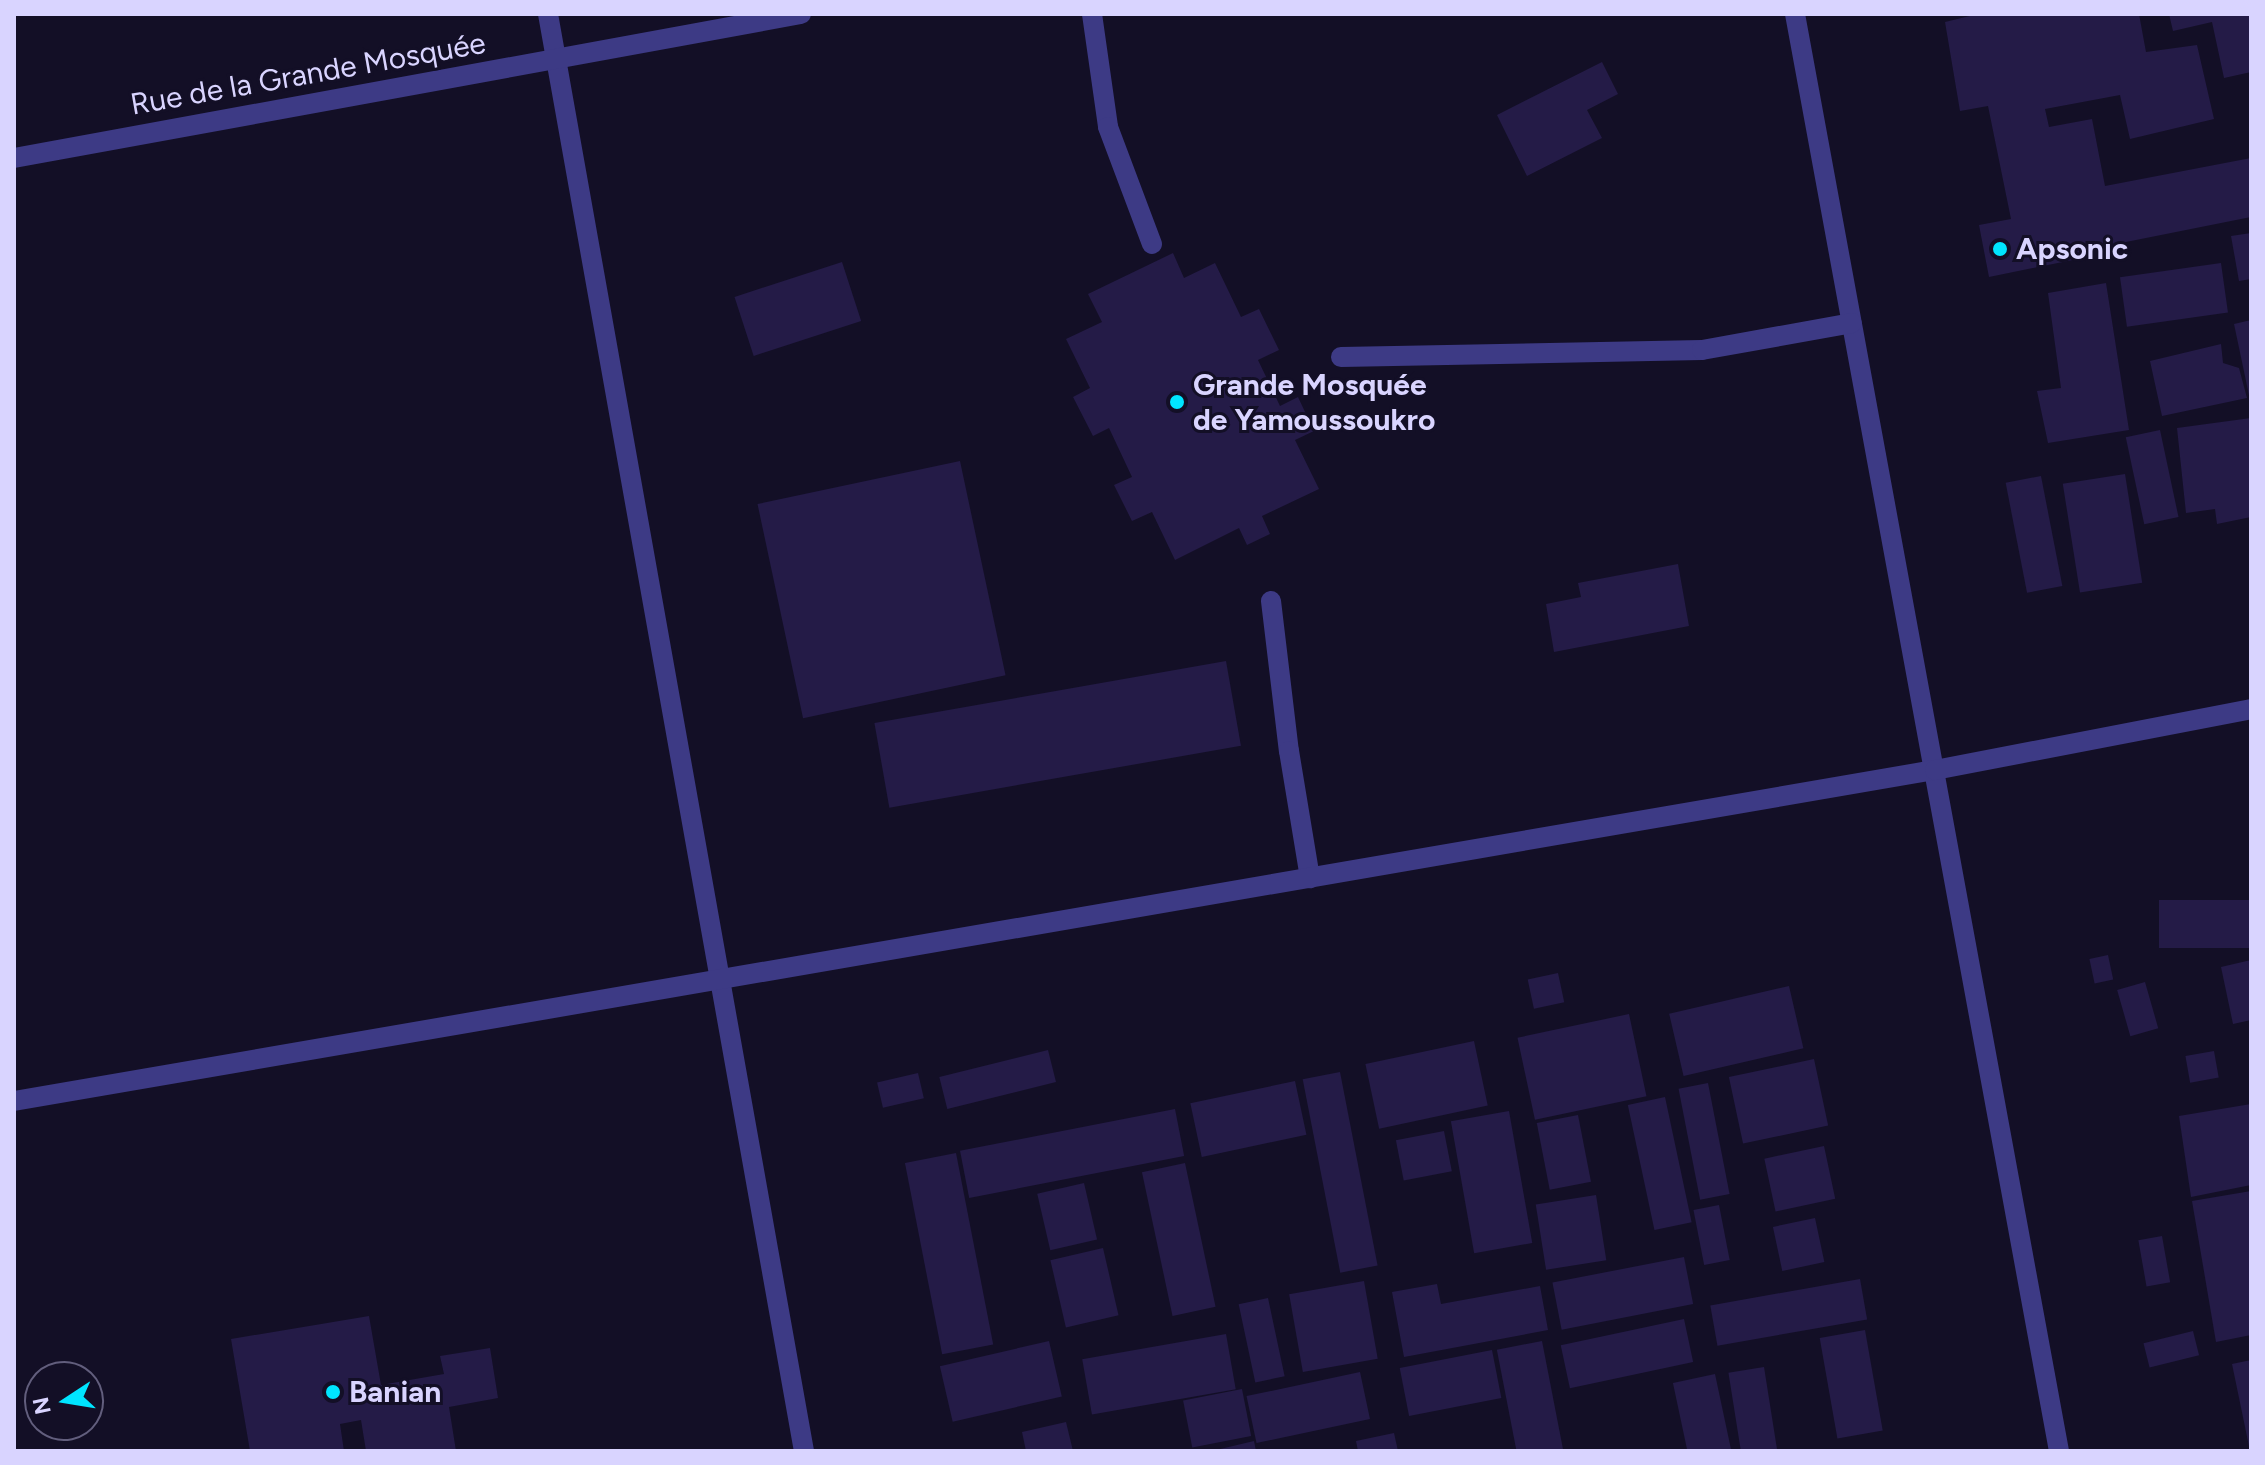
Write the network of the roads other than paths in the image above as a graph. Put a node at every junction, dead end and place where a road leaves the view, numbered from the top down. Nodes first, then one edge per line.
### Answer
1 (548, 14) edge
2 (801, 14) edge
3 (1092, 14) edge
4 (1795, 14) edge
5 (556, 59) junction
6 (14, 158) edge
7 (1152, 244) dead end
8 (1852, 323) junction
9 (1341, 357) dead end
10 (1271, 601) dead end
11 (2251, 709) edge
12 (1935, 770) junction
13 (1310, 878) junction
14 (721, 980) junction
15 (14, 1101) edge
16 (804, 1451) edge
17 (2059, 1451) edge

1 - 5 street
2 - 5 street, Rue de la Grande Mosquée
3 - 7 street
4 - 8 street
5 - 6 street, Rue de la Grande Mosquée
5 - 14 street
8 - 9 street
8 - 12 street
10 - 13 street
11 - 12 street
12 - 13 street
12 - 17 street
13 - 14 street
14 - 15 street
14 - 16 street

